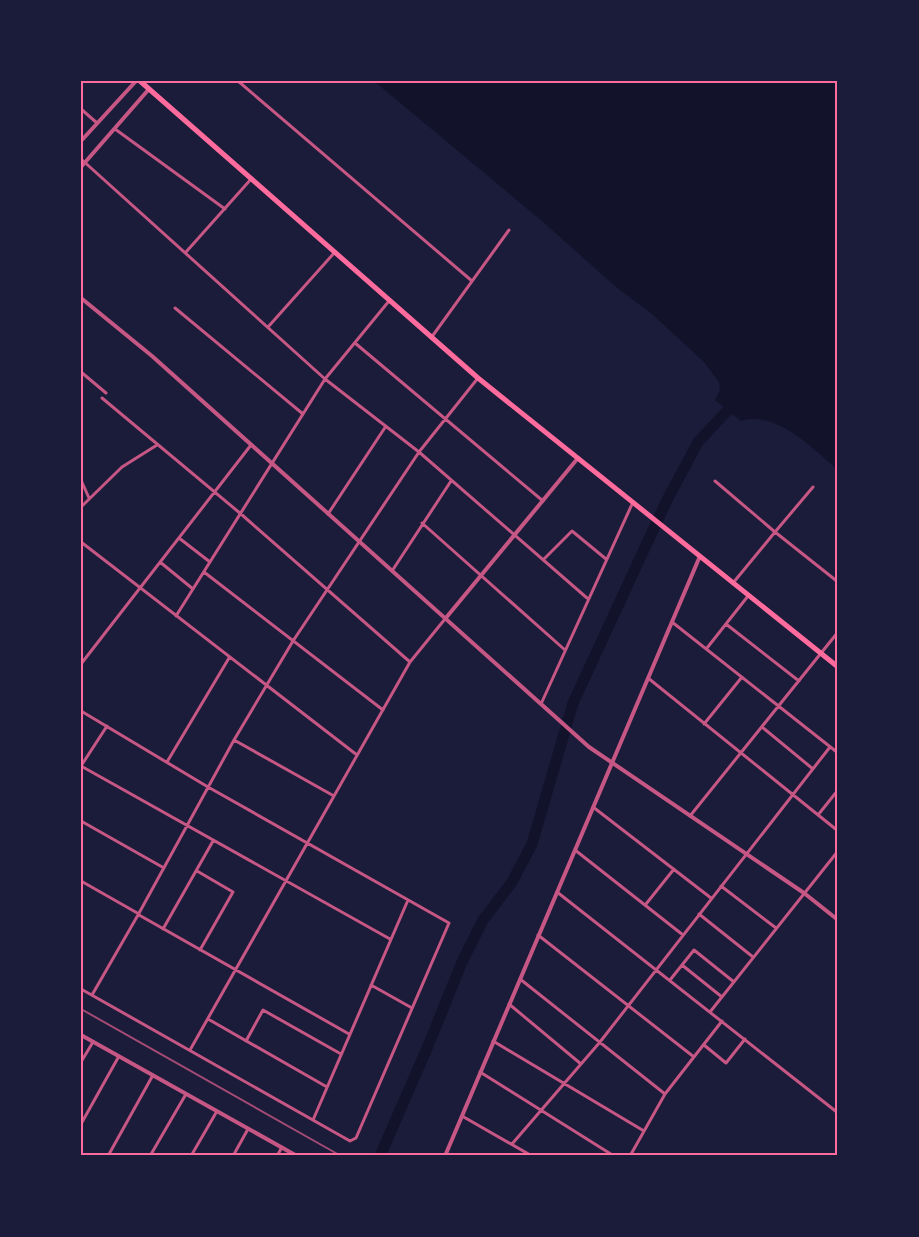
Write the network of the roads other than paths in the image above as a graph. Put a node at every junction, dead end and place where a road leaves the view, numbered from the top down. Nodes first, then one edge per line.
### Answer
1 (136, 81) edge
2 (140, 81) edge
3 (238, 81) edge
4 (149, 89) junction
5 (81, 109) edge
6 (98, 123) junction
7 (114, 128) junction
8 (81, 141) edge
9 (81, 159) edge
10 (86, 162) junction
11 (81, 167) edge
12 (252, 178) junction
13 (225, 209) junction
14 (509, 230) dead end
15 (186, 252) junction
16 (335, 252) junction
17 (472, 282) junction
18 (81, 298) edge
19 (389, 301) junction
20 (175, 308) dead end
21 (268, 327) junction
22 (431, 338) junction
23 (355, 344) junction
24 (81, 372) edge
25 (478, 378) junction
26 (326, 379) junction
27 (106, 393) dead end
28 (102, 398) dead end
29 (304, 414) junction
30 (445, 419) junction
31 (386, 426) junction
32 (158, 445) junction
33 (251, 445) junction
34 (419, 452) junction
35 (578, 458) junction
36 (272, 464) junction
37 (81, 480) edge
38 (451, 480) junction
39 (715, 481) dead end
40 (813, 487) dead end
41 (214, 492) junction
42 (89, 498) junction
43 (543, 501) junction
44 (633, 502) junction
45 (81, 507) edge
46 (241, 514) junction
47 (328, 514) junction
48 (422, 523) junction
49 (775, 532) junction
50 (514, 535) junction
51 (179, 538) junction
52 (81, 542) edge
53 (360, 543) junction
54 (700, 556) junction
55 (606, 559) junction
56 (543, 560) junction
57 (160, 562) junction
58 (210, 562) junction
59 (392, 571) junction
60 (204, 572) junction
61 (480, 576) junction
62 (838, 582) edge
63 (733, 583) junction
64 (140, 588) junction
65 (193, 589) junction
66 (328, 590) junction
67 (749, 595) junction
68 (587, 598) junction
69 (176, 616) junction
70 (445, 619) junction
71 (671, 621) junction
72 (726, 624) junction
73 (838, 632) edge
74 (293, 641) junction
75 (707, 648) junction
76 (566, 650) junction
77 (821, 653) junction
78 (229, 658) junction
79 (410, 662) junction
80 (81, 664) edge
81 (838, 667) edge
82 (742, 677) junction
83 (648, 678) junction
84 (799, 681) junction
85 (266, 685) junction
86 (541, 704) junction
87 (779, 706) junction
88 (383, 710) junction
89 (81, 711) edge
90 (704, 724) junction
91 (107, 726) junction
92 (762, 727) junction
93 (234, 740) junction
94 (830, 747) junction
95 (741, 753) junction
96 (838, 753) edge
97 (357, 755) junction
98 (167, 762) junction
99 (611, 763) junction
100 (81, 766) edge
101 (813, 769) junction
102 (208, 787) junction
103 (838, 790) edge
104 (793, 794) junction
105 (334, 796) junction
106 (594, 807) junction
107 (818, 815) junction
108 (690, 816) junction
109 (81, 821) edge
110 (187, 826) junction
111 (838, 831) edge
112 (213, 841) junction
113 (307, 842) junction
114 (575, 850) junction
115 (838, 850) edge
116 (746, 854) junction
117 (164, 868) junction
118 (674, 870) junction
119 (197, 871) junction
120 (81, 881) edge
121 (285, 881) junction
122 (721, 886) junction
123 (558, 892) junction
124 (804, 893) junction
125 (711, 898) junction
126 (408, 900) junction
127 (646, 904) junction
128 (139, 914) junction
129 (699, 914) junction
130 (838, 920) edge
131 (776, 928) junction
132 (164, 929) junction
133 (538, 935) junction
134 (683, 935) junction
135 (390, 939) junction
136 (200, 950) junction
137 (753, 957) junction
138 (682, 965) junction
139 (656, 969) junction
140 (235, 970) junction
141 (520, 979) junction
142 (670, 980) junction
143 (734, 982) junction
144 (371, 985) junction
145 (81, 989) edge
146 (92, 995) junction
147 (722, 997) junction
148 (509, 1004) junction
149 (628, 1006) junction
150 (412, 1008) junction
151 (710, 1012) junction
152 (208, 1019) junction
153 (722, 1021) junction
154 (349, 1034) junction
155 (81, 1035) edge
156 (745, 1039) junction
157 (246, 1041) junction
158 (493, 1041) junction
159 (93, 1042) junction
160 (600, 1042) junction
161 (704, 1046) junction
162 (190, 1050) junction
163 (341, 1054) junction
164 (119, 1056) junction
165 (694, 1058) junction
166 (81, 1062) edge
167 (581, 1064) junction
168 (480, 1072) junction
169 (153, 1076) junction
170 (566, 1083) junction
171 (327, 1087) junction
172 (186, 1094) junction
173 (665, 1094) junction
174 (542, 1110) junction
175 (216, 1111) junction
176 (838, 1113) edge
177 (461, 1116) junction
178 (313, 1120) junction
179 (81, 1124) edge
180 (248, 1128) junction
181 (644, 1131) junction
182 (512, 1144) junction
183 (282, 1147) junction
184 (108, 1156) edge
185 (150, 1156) edge
186 (191, 1156) edge
187 (233, 1156) edge
188 (277, 1156) edge
189 (297, 1156) edge
190 (445, 1156) edge
191 (532, 1156) edge
192 (614, 1156) edge
193 (630, 1156) edge

1 - 6 street
2 - 4 highway
3 - 17 street
4 - 7 street
4 - 12 highway
5 - 6 street
6 - 8 street
7 - 10 street
7 - 13 street
9 - 10 street
10 - 11 street
10 - 15 street
12 - 13 street
12 - 16 highway
13 - 15 street
14 - 17 street
15 - 21 street
16 - 19 highway
16 - 21 street
17 - 22 street
18 - 33 street
19 - 22 highway
19 - 23 street
20 - 29 street
21 - 26 street
22 - 25 highway
23 - 26 street
23 - 30 street
24 - 27 street
25 - 30 street
25 - 35 highway
26 - 29 street
26 - 31 street
28 - 32 street
29 - 36 street
30 - 34 street
30 - 43 street
31 - 34 street
31 - 47 street
32 - 41 street
32 - 42 street
33 - 36 street
33 - 41 street
34 - 38 street
34 - 53 street
35 - 43 street
35 - 44 highway
36 - 46 street
36 - 47 street
37 - 42 street
38 - 48 street
38 - 50 street
39 - 49 street
40 - 49 street
41 - 46 street
41 - 51 street
42 - 45 street
43 - 50 street
44 - 54 highway
44 - 55 street
46 - 58 street
46 - 66 street
47 - 53 street
48 - 59 street
48 - 61 street
49 - 62 street
49 - 63 street
50 - 56 street
50 - 61 street
51 - 57 street
51 - 58 street
52 - 64 street
53 - 59 street
53 - 66 street
54 - 63 highway
54 - 71 street
55 - 56 street
55 - 68 street
56 - 68 street
57 - 64 street
57 - 65 street
58 - 60 street
59 - 70 street
60 - 65 street
60 - 74 street
61 - 70 street
61 - 76 street
63 - 67 highway
64 - 69 street
64 - 80 street
65 - 69 street
66 - 74 street
66 - 79 street
67 - 72 street
67 - 77 highway
68 - 76 street
69 - 78 street
70 - 79 street
70 - 86 street
71 - 75 street
71 - 83 street
72 - 75 street
72 - 84 street
73 - 77 street
74 - 85 street
74 - 88 street
75 - 82 street
76 - 86 street
77 - 81 highway
77 - 84 street
78 - 85 street
78 - 98 street
79 - 88 street
82 - 87 street
82 - 90 street
83 - 90 street
83 - 99 street
84 - 87 street
85 - 93 street
85 - 97 street
86 - 99 street
87 - 92 street
87 - 94 street
88 - 97 street
89 - 91 street
90 - 95 street
91 - 98 street
91 - 100 street
92 - 95 street
92 - 101 street
93 - 102 street
93 - 105 street
94 - 96 street
94 - 101 street
95 - 104 street
95 - 108 street
97 - 105 street
98 - 102 street
99 - 106 street
99 - 108 street
100 - 110 street
101 - 104 street
102 - 110 street
102 - 113 street
103 - 107 street
104 - 107 street
104 - 116 street
105 - 113 street
106 - 114 street
106 - 118 street
107 - 111 street
108 - 116 street
109 - 117 street
110 - 112 street
110 - 117 street
112 - 119 street
112 - 121 street
113 - 121 street
113 - 126 street
114 - 123 street
114 - 127 street
115 - 124 street
116 - 122 street
116 - 124 street
117 - 128 street
118 - 125 street
118 - 127 street
119 - 132 street
119 - 136 street
120 - 128 street
121 - 135 street
121 - 140 street
122 - 125 street
122 - 131 street
123 - 133 street
123 - 139 street
124 - 130 street
124 - 131 street
125 - 129 street
126 - 135 street
126 - 150 street
127 - 134 street
128 - 132 street
128 - 146 street
129 - 134 street
129 - 137 street
131 - 137 street
132 - 136 street
133 - 141 street
133 - 149 street
134 - 139 street
135 - 144 street
136 - 140 street
137 - 143 street
138 - 142 street
138 - 143 street
138 - 147 street
139 - 142 street
139 - 149 street
140 - 152 street
140 - 154 street
141 - 148 street
141 - 160 street
142 - 151 street
143 - 147 street
144 - 150 street
144 - 154 street
145 - 146 street
146 - 162 street
147 - 151 street
148 - 158 street
148 - 167 street
149 - 160 street
149 - 165 street
150 - 178 street
151 - 153 street
152 - 157 street
152 - 162 street
153 - 156 street
153 - 161 street
154 - 163 street
155 - 159 street
156 - 161 street
156 - 176 street
157 - 163 street
157 - 171 street
158 - 168 street
158 - 170 street
159 - 164 street
159 - 166 street
160 - 167 street
160 - 173 street
161 - 165 street
162 - 178 street
163 - 171 street
164 - 169 street
164 - 179 street
165 - 173 street
167 - 170 street
168 - 174 street
168 - 177 street
169 - 172 street
169 - 184 street
170 - 174 street
170 - 181 street
171 - 178 street
172 - 175 street
172 - 185 street
173 - 181 street
174 - 182 street
174 - 192 street
175 - 180 street
175 - 186 street
177 - 182 street
177 - 190 street
180 - 183 street
180 - 187 street
181 - 193 street
182 - 191 street
183 - 188 street
183 - 189 street

